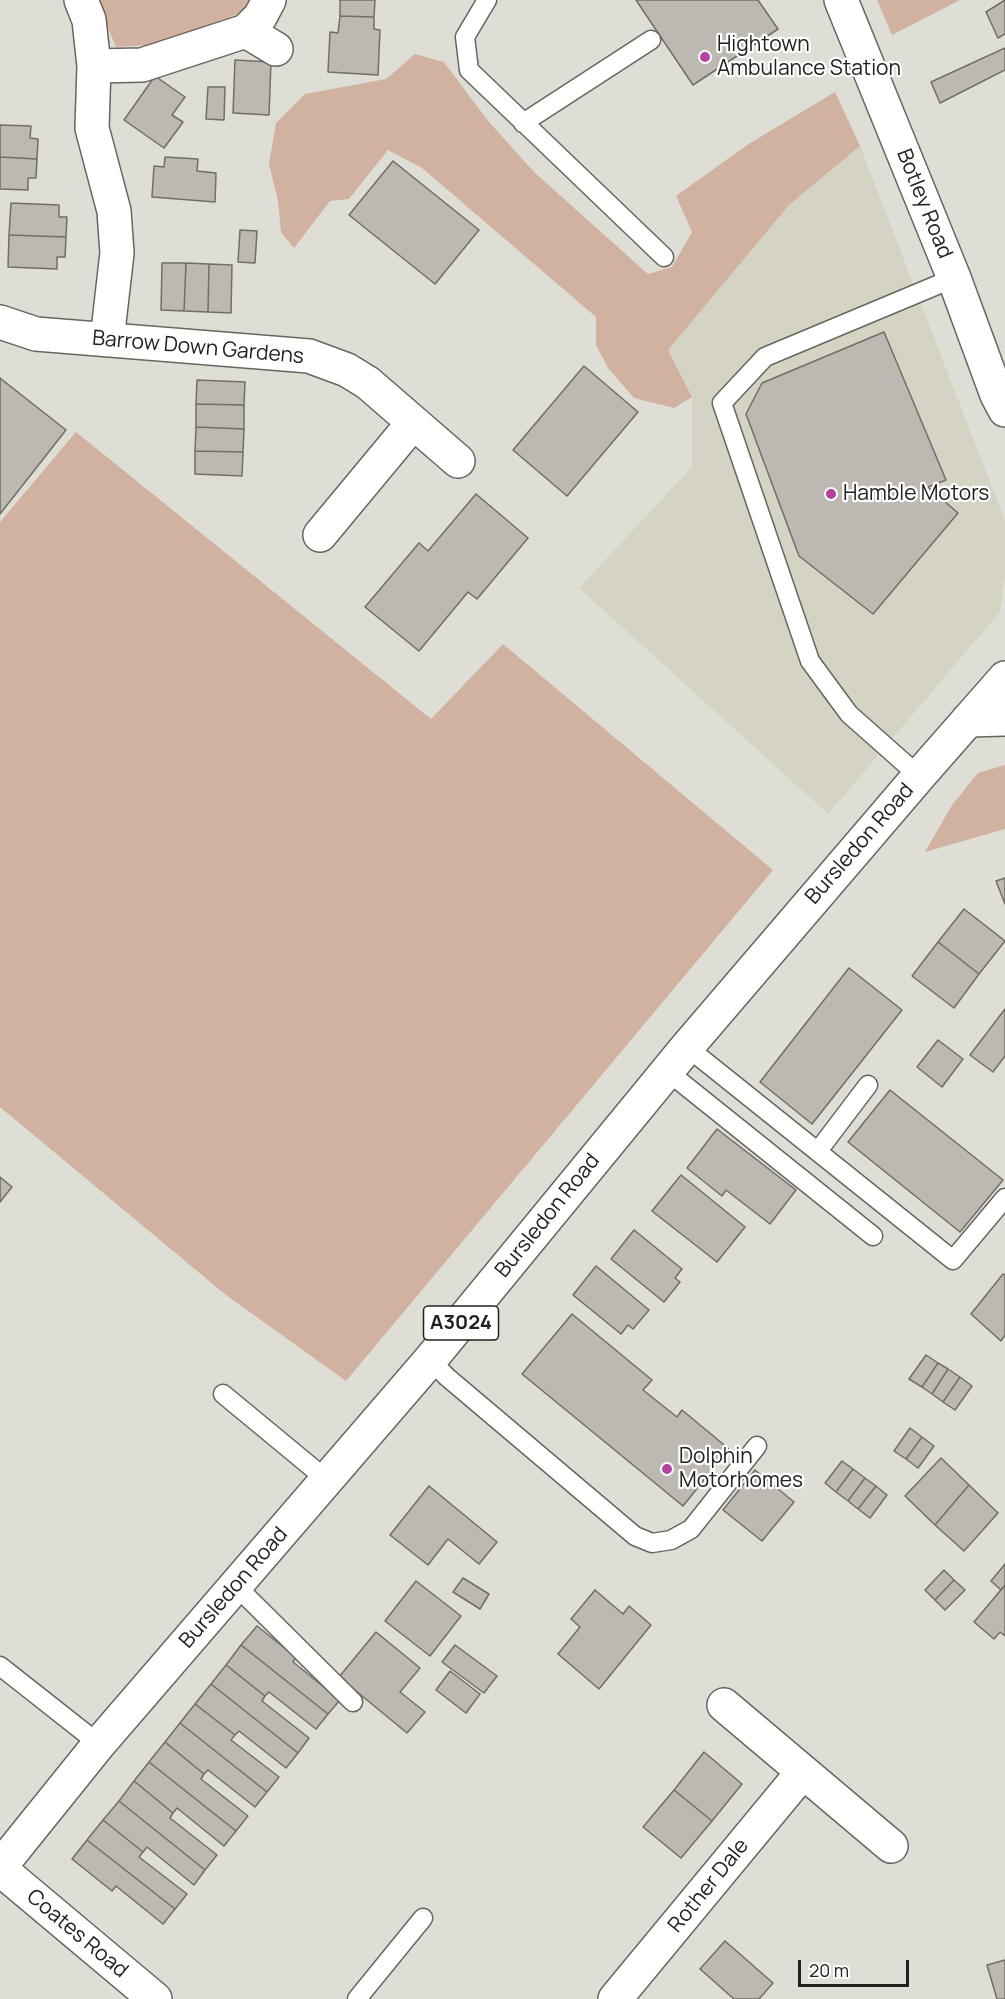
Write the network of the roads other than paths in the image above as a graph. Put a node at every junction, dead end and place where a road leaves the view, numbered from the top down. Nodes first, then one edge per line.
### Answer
1 (81, 0) edge
2 (269, 0) edge
3 (487, 0) edge
4 (841, 0) edge
5 (246, 31) junction
6 (651, 40) dead end
7 (276, 49) dead end
8 (94, 66) junction
9 (523, 123) junction
10 (664, 257) dead end
11 (954, 278) junction
12 (0, 322) edge
13 (108, 340) junction
14 (1005, 410) edge
15 (413, 423) junction
16 (458, 461) dead end
17 (320, 535) dead end
18 (1005, 678) edge
19 (1005, 719) edge
20 (968, 720) junction
21 (919, 776) junction
22 (677, 1059) junction
23 (868, 1085) dead end
24 (818, 1151) junction
25 (1005, 1198) edge
26 (873, 1236) dead end
27 (430, 1360) junction
28 (223, 1394) dead end
29 (758, 1446) dead end
30 (327, 1480) junction
31 (236, 1586) junction
32 (0, 1666) edge
33 (353, 1702) dead end
34 (724, 1706) dead end
35 (99, 1744) junction
36 (802, 1773) junction
37 (891, 1846) dead end
38 (0, 1868) edge
39 (423, 1918) dead end
40 (155, 1999) edge
41 (357, 1999) edge
42 (615, 1999) edge

1 - 8 street
2 - 5 street
3 - 9 lane
4 - 11 street, Botley Road
5 - 7 street
5 - 8 street
6 - 9 lane
8 - 13 street
9 - 10 lane
11 - 14 street, Botley Road
11 - 21 lane
12 - 13 street, Barrow Down Gardens
13 - 15 street, Barrow Down Gardens
15 - 16 street, Barrow Down Gardens
15 - 17 street
18 - 20 street, Bursledon Road / A3024
19 - 20 street
20 - 21 street, Bursledon Road / A3024
21 - 22 street, Bursledon Road / A3024
22 - 24 lane
22 - 26 lane
22 - 27 street, Bursledon Road / A3024
23 - 24 lane
24 - 25 lane
27 - 29 lane
27 - 30 street, Bursledon Road / A3024
28 - 30 lane
30 - 31 street, Bursledon Road / A3024
31 - 33 lane
31 - 35 street, Bursledon Road / A3024
32 - 35 lane
34 - 36 street
35 - 38 street, Bursledon Road / A3024
36 - 37 street
36 - 42 street, Rother Dale
38 - 40 street, Coates Road
39 - 41 lane

